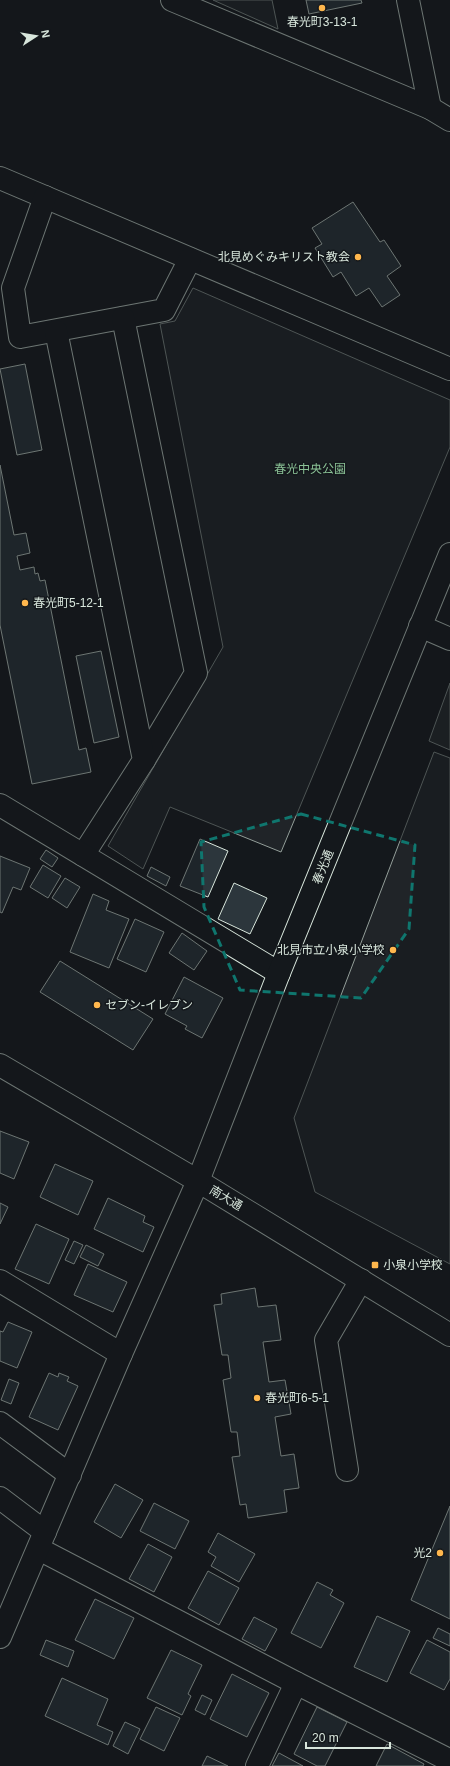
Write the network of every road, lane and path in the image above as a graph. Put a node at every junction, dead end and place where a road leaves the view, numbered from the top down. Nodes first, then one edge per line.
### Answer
1 (172, 0) edge
2 (408, 0) edge
3 (430, 108) junction
4 (450, 120) edge
5 (0, 178) edge
6 (45, 197) junction
7 (190, 259) junction
8 (123, 318) junction
9 (56, 331) junction
10 (450, 369) edge
11 (450, 554) edge
12 (420, 626) junction
13 (450, 639) edge
14 (144, 760) junction
15 (0, 805) edge
16 (84, 855) junction
17 (279, 973) junction
18 (0, 1065) edge
19 (198, 1181) junction
20 (361, 1280) junction
21 (0, 1282) edge
22 (450, 1335) edge
23 (121, 1354) junction
24 (0, 1423) edge
25 (347, 1470) dead end
26 (70, 1475) junction
27 (0, 1498) edge
28 (42, 1540) junction
29 (0, 1637) edge
30 (296, 1683) junction
31 (447, 1759) edge
32 (257, 1766) edge

1 - 3 street
2 - 3 street
3 - 4 street
5 - 6 street
6 - 7 street
6 - 9 street
7 - 8 street
7 - 10 street
8 - 9 street
8 - 14 street
9 - 14 street
11 - 12 street, 春光通
12 - 13 street
12 - 17 street, 春光通
14 - 16 street
15 - 16 street
16 - 17 street
17 - 19 street, 春光通
18 - 19 street, 南大通
19 - 20 street, 南大通
19 - 23 street, 春光通
20 - 22 street, 南大通
20 - 25 street
21 - 23 street
23 - 26 street, 春光通
24 - 26 street
26 - 28 street, 春光通
27 - 28 street
28 - 29 street, 春光通
28 - 30 street
30 - 31 street
30 - 32 street

